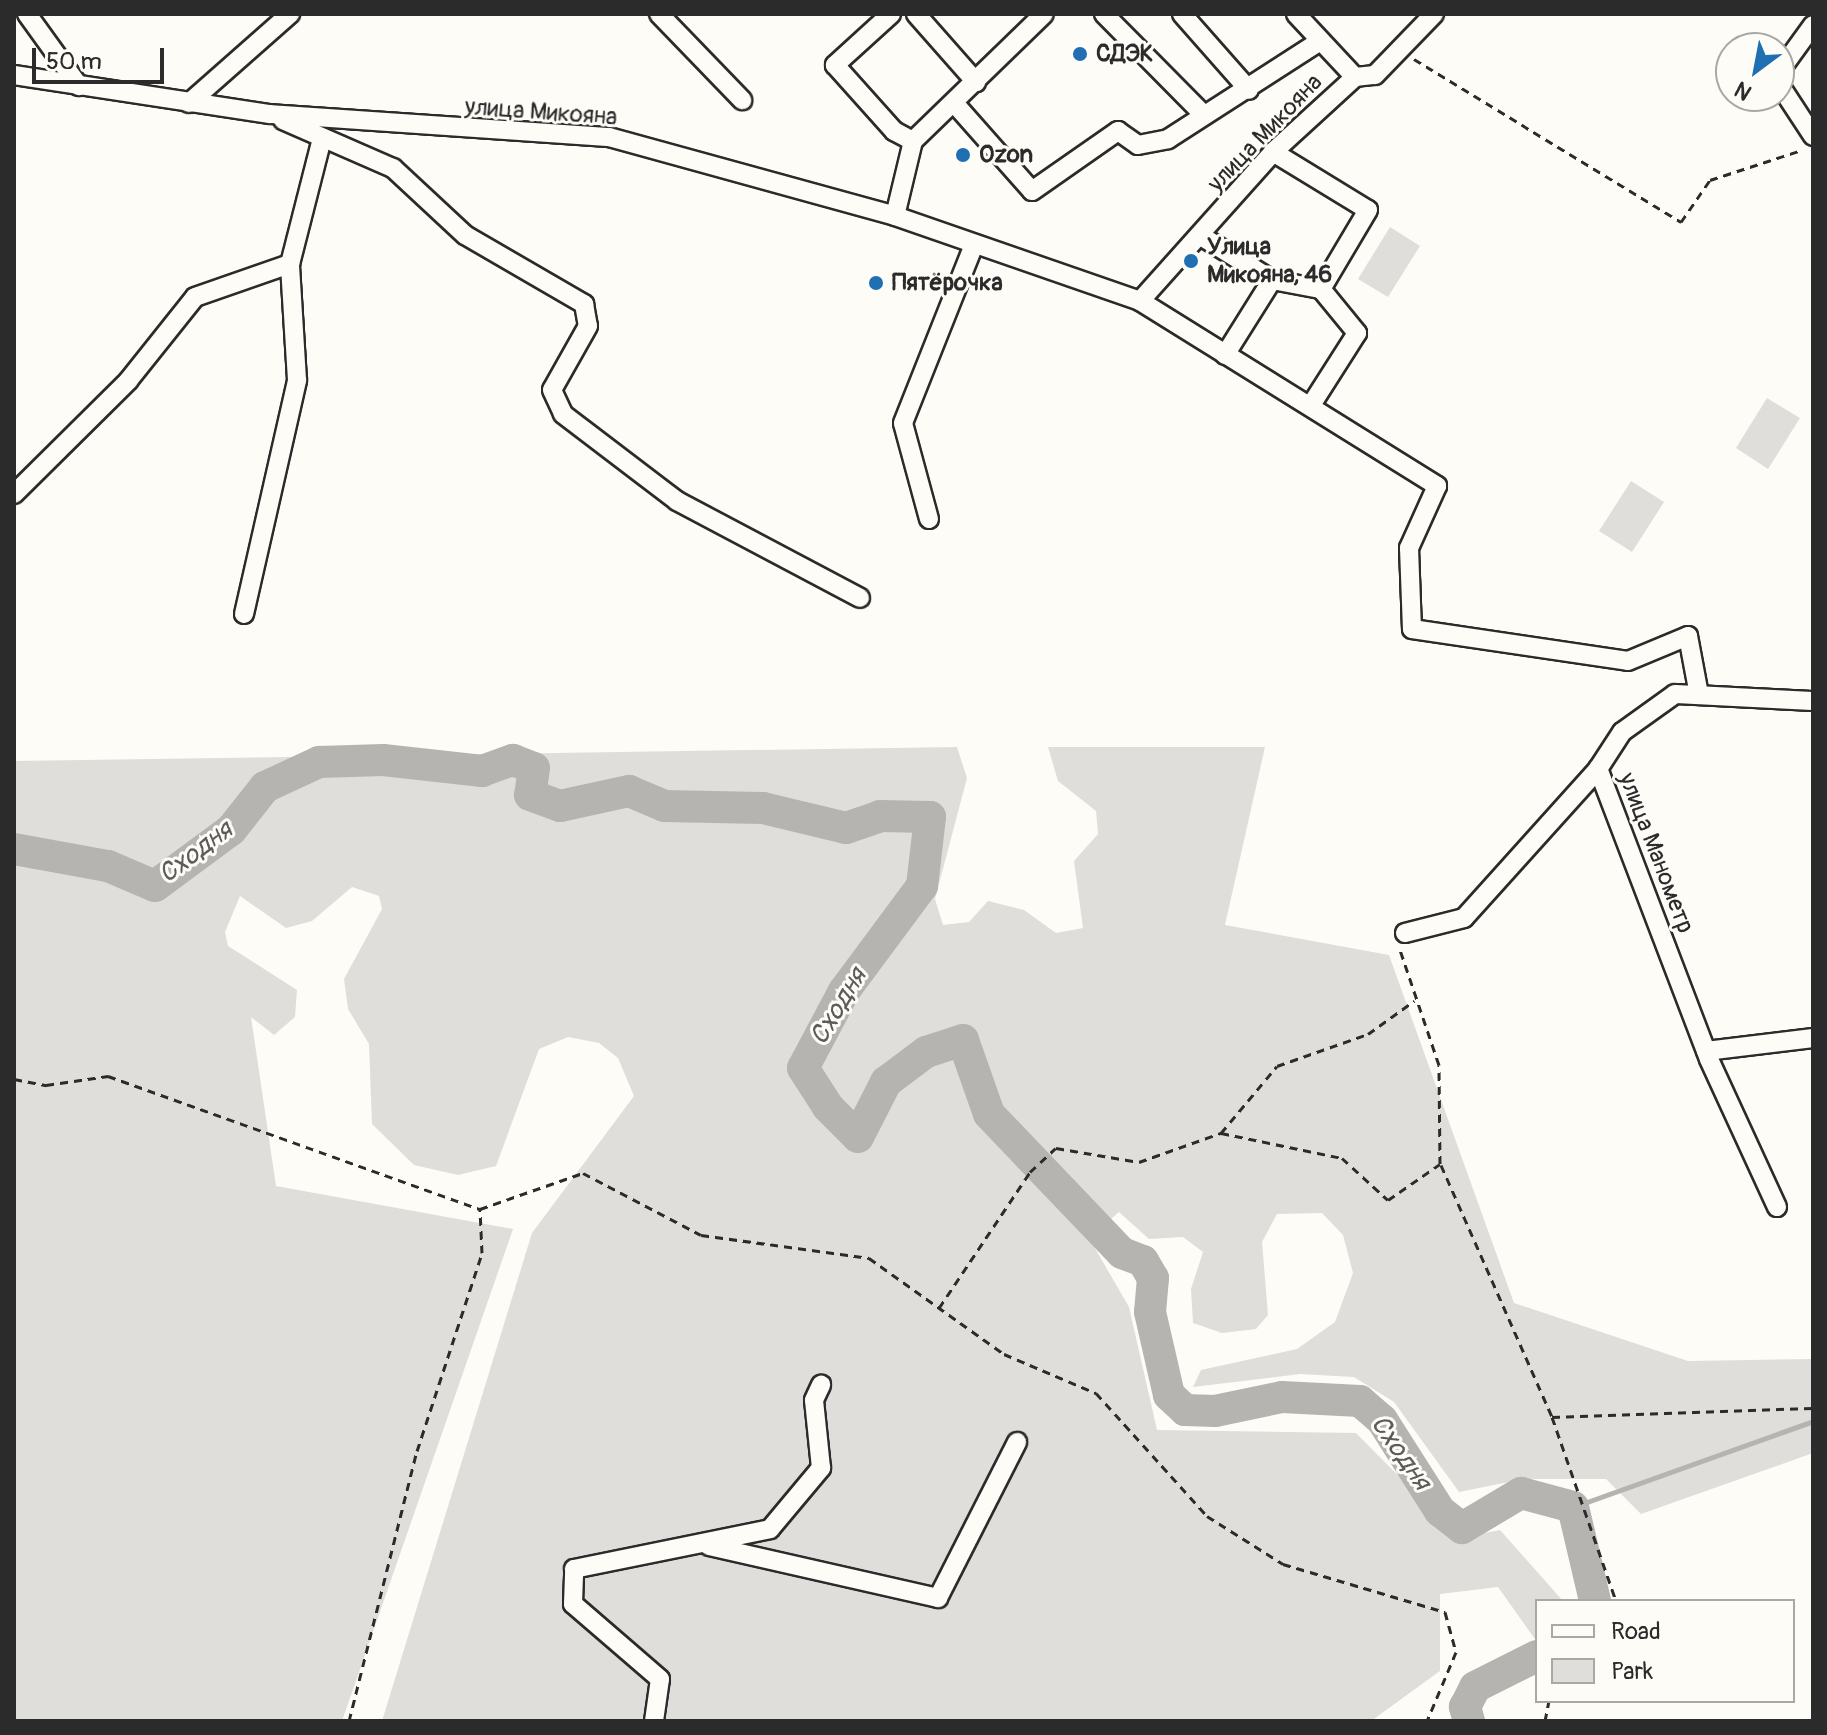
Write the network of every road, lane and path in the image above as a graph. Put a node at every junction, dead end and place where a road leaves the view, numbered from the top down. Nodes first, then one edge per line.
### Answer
1 (27, 14) edge
2 (290, 14) edge
3 (659, 14) edge
4 (891, 14) edge
5 (916, 14) edge
6 (1044, 14) edge
7 (1104, 14) edge
8 (1182, 14) edge
9 (1296, 14) edge
10 (1434, 14) edge
11 (1813, 25) edge
12 (1320, 41) junction
13 (1795, 50) edge
14 (1400, 51) junction
15 (14, 75) edge
16 (1355, 77) junction
17 (976, 82) junction
18 (79, 86) junction
19 (1249, 90) junction
20 (742, 100) dead end
21 (189, 103) junction
22 (955, 104) junction
23 (1795, 108) edge
24 (1201, 112) junction
25 (270, 114) junction
26 (1813, 136) edge
27 (322, 138) junction
28 (913, 141) junction
29 (1813, 146) edge
30 (1273, 152) junction
31 (895, 216) junction
32 (1201, 236) junction
33 (974, 245) junction
34 (290, 264) junction
35 (1272, 280) junction
36 (1321, 289) junction
37 (1140, 301) junction
38 (1225, 355) junction
39 (1313, 402) junction
40 (14, 494) edge
41 (929, 519) dead end
42 (860, 598) dead end
43 (244, 614) dead end
44 (1699, 695) junction
45 (1813, 701) edge
46 (1598, 769) junction
47 (1405, 933) joint
48 (1415, 1001) junction
49 (1813, 1038) edge
50 (1706, 1051) junction
51 (14, 1079) edge
52 (1221, 1133) junction
53 (1440, 1164) junction
54 (1777, 1207) dead end
55 (480, 1209) junction
56 (939, 1308) junction
57 (821, 1385) dead end
58 (1813, 1408) edge
59 (1552, 1417) junction
60 (1017, 1442) dead end
61 (707, 1546) junction
62 (1615, 1599) edge
63 (349, 1721) edge
64 (654, 1721) edge
65 (1427, 1721) edge

1 - 18 street
2 - 21 street
3 - 20 street
4 - 28 street
5 - 17 street
6 - 17 street
7 - 24 street
8 - 19 street
9 - 12 street
10 - 14 street, улица Микояна
11 - 13 street
12 - 16 street
12 - 19 street
14 - 16 street, улица Микояна
14 - 29 path
15 - 18 street, улица Микояна
16 - 30 street, улица Микояна
17 - 22 street
18 - 21 street, улица Микояна
19 - 24 street
21 - 25 street, улица Микояна
22 - 24 street
22 - 28 street
23 - 26 street
25 - 27 street
25 - 31 street, улица Микояна
27 - 34 street
27 - 42 street
28 - 31 street
30 - 32 street, улица Микояна
30 - 36 street
31 - 33 street, улица Микояна
32 - 35 street
32 - 37 street, улица Микояна
33 - 37 street, улица Микояна
33 - 41 street
34 - 40 street
34 - 43 street
35 - 36 street
35 - 38 street
36 - 39 street
37 - 38 street, улица Микояна
38 - 39 street, улица Микояна
39 - 44 street, улица Микояна
44 - 45 street, улица Манометр
44 - 46 street, улица Манометр
46 - 47 street
46 - 50 street, улица Манометр
47 - 48 path
48 - 52 path
48 - 53 path
49 - 50 street
50 - 54 street, улица Манометр
51 - 55 path
52 - 53 path
52 - 56 path
53 - 59 path
55 - 56 path
55 - 63 path
56 - 65 path
57 - 61 street
58 - 59 path
59 - 62 path
60 - 61 street
61 - 64 street

